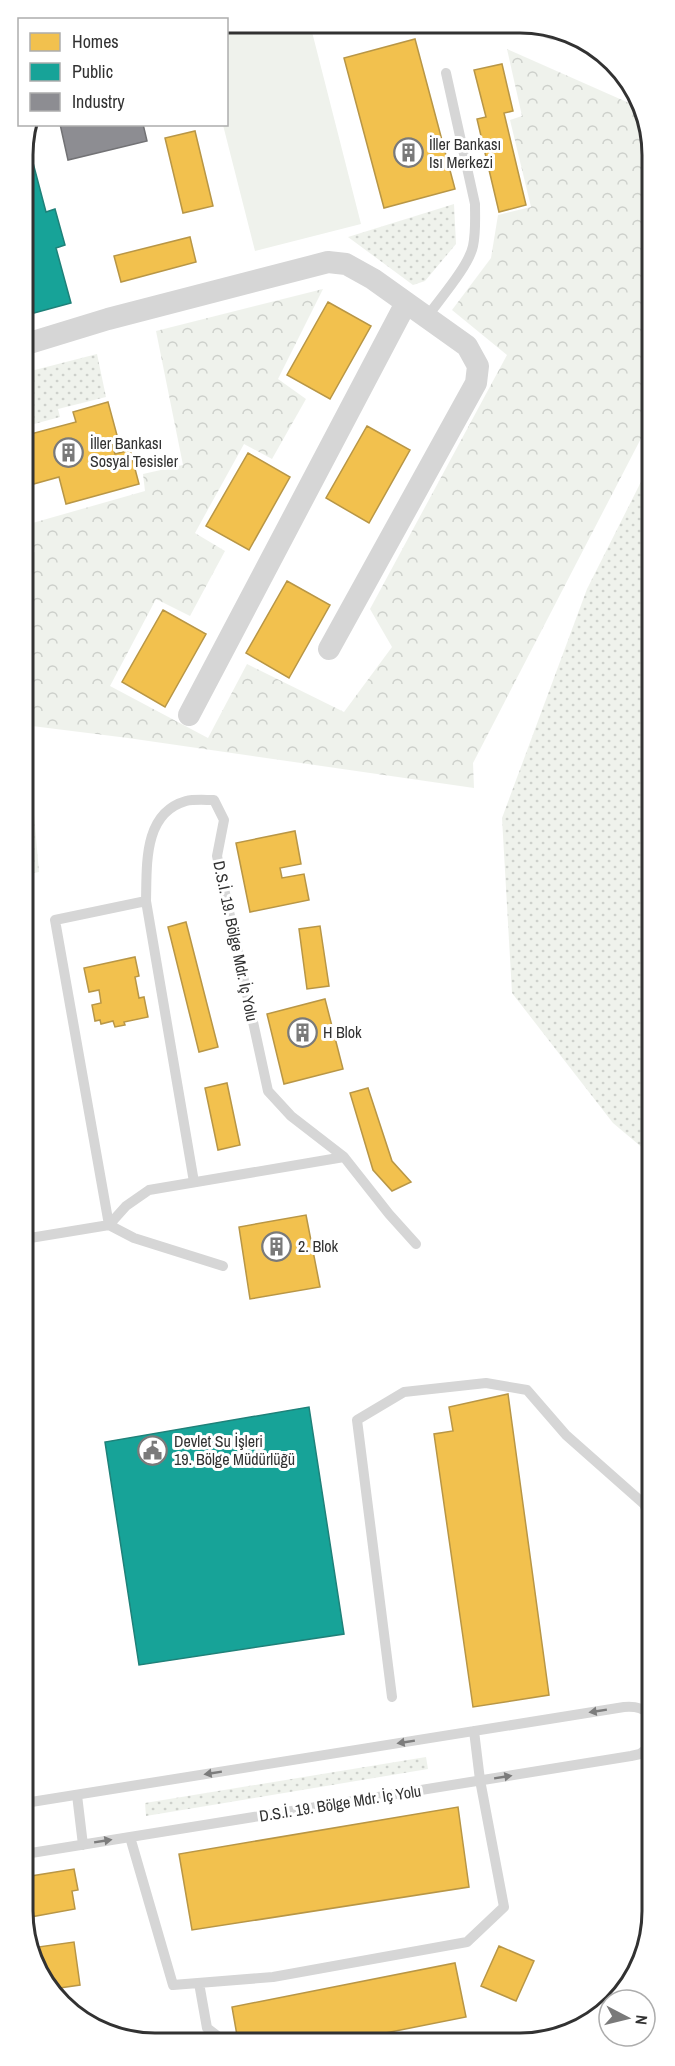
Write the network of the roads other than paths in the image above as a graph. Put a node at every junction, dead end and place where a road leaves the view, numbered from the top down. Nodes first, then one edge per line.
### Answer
1 (446, 73) dead end
2 (406, 303) junction
3 (427, 317) junction
4 (33, 342) edge
5 (329, 649) dead end
6 (189, 715) dead end
7 (146, 901) junction
8 (344, 1157) junction
9 (194, 1182) junction
10 (109, 1225) junction
11 (33, 1238) edge
12 (416, 1244) dead end
13 (223, 1266) dead end
14 (642, 1502) edge
15 (392, 1697) dead end
16 (642, 1709) edge
17 (474, 1731) junction
18 (642, 1752) edge
19 (480, 1780) junction
20 (77, 1795) junction
21 (33, 1797) edge
22 (44, 1800) junction
23 (33, 1802) edge
24 (130, 1837) junction
25 (83, 1845) junction
26 (33, 1853) edge
27 (200, 1983) junction
28 (214, 2033) edge

1 - 3 lane
2 - 3 street
2 - 4 street
2 - 6 street
3 - 5 street
7 - 8 lane, D.S.İ. 19. Bölge Mdr. İç Yolu
7 - 9 lane, D.S.İ. 19. Bölge Mdr. İç Yolu
7 - 10 lane
8 - 9 lane
8 - 12 lane, D.S.İ. 19. Bölge Mdr. İç Yolu
9 - 10 lane
10 - 11 lane
10 - 13 lane
14 - 15 lane
16 -> 17 lane
17 - 19 lane
17 -> 20 lane
19 -> 18 lane, D.S.İ. 19. Bölge Mdr. İç Yolu
19 - 24 lane, D.S.İ. 19. Bölge Mdr. İç Yolu
19 - 27 lane
20 - 22 lane
20 - 25 lane
21 - 22 lane
22 - 23 lane
25 -> 24 lane, D.S.İ. 19. Bölge Mdr. İç Yolu
24 - 27 lane
25 - 26 lane, D.S.İ. 19. Bölge Mdr. İç Yolu
27 - 28 lane

